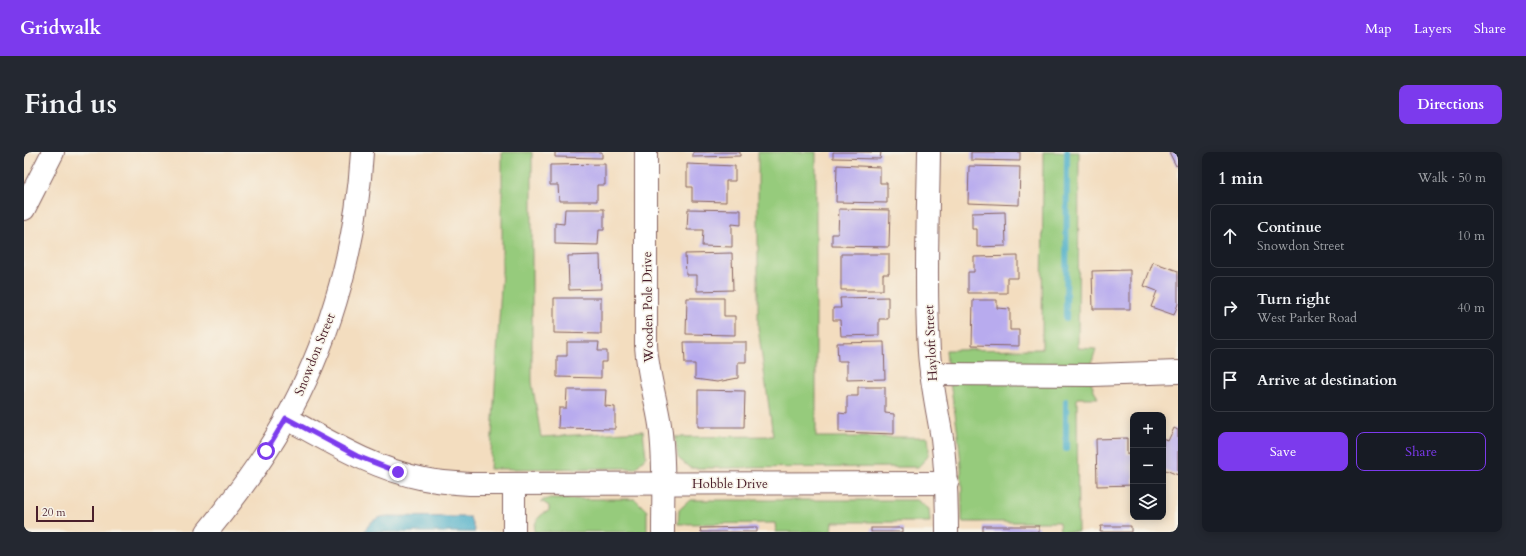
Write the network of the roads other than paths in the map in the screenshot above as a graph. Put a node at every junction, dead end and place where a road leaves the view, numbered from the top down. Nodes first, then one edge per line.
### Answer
1 (53, 152) edge
2 (362, 152) edge
3 (646, 152) edge
4 (929, 152) edge
5 (24, 209) edge
6 (1178, 372) edge
7 (931, 374) junction
8 (286, 418) junction
9 (663, 483) junction
10 (946, 483) junction
11 (514, 484) junction
12 (207, 532) edge
13 (514, 532) edge
14 (663, 532) edge
15 (947, 532) edge

1 - 5 street
2 - 8 street, Snowdon Street
3 - 9 street, Wooden Pole Drive
4 - 7 street, Hayloft Street
6 - 7 street
7 - 10 street, Hayloft Street
8 - 11 street, Hobble Drive
8 - 12 street, Snowdon Street
9 - 10 street, Hobble Drive
9 - 11 street, Hobble Drive
9 - 14 street, Wooden Pole Drive
10 - 15 street, Hayloft Street
11 - 13 street

